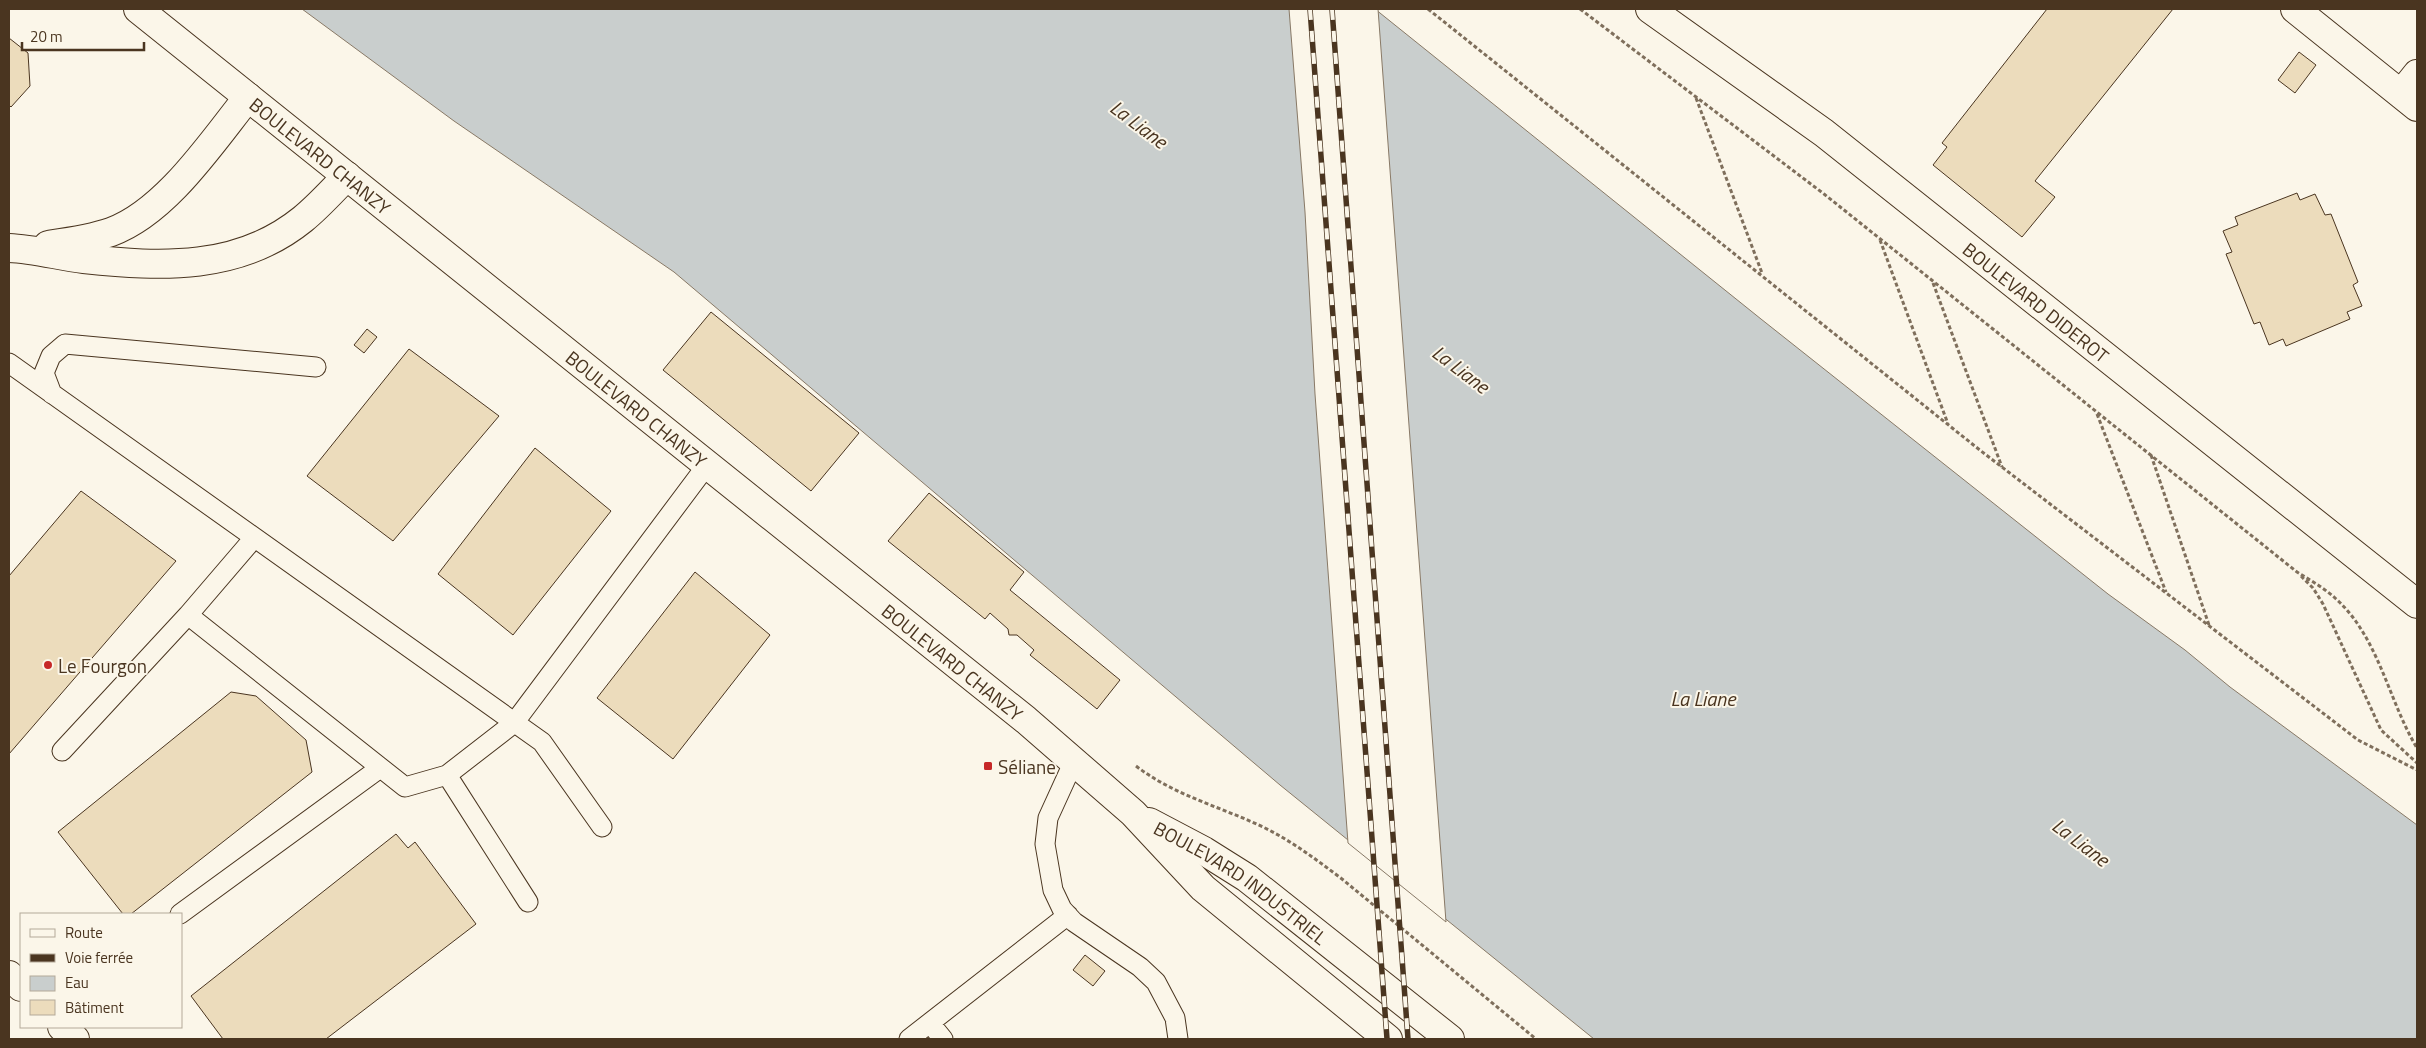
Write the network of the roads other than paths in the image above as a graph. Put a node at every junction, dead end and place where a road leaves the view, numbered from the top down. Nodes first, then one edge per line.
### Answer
1 (138, 9) edge
2 (1650, 9) edge
3 (2295, 9) edge
4 (2412, 92) edge
5 (248, 97) junction
6 (347, 176) junction
7 (18, 248) edge
8 (9, 363) edge
9 (316, 367) dead end
10 (52, 394) junction
11 (708, 465) junction
12 (254, 538) junction
13 (2417, 604) edge
14 (188, 615) junction
15 (514, 724) junction
16 (62, 751) dead end
17 (1074, 761) junction
18 (380, 768) junction
19 (447, 775) junction
20 (1133, 812) junction
21 (602, 827) dead end
22 (528, 902) dead end
23 (181, 913) edge
24 (1068, 915) junction
25 (9, 974) edge
26 (20, 986) edge
27 (930, 1023) junction
28 (63, 1028) edge
29 (75, 1039) edge
30 (909, 1039) edge
31 (943, 1039) edge
32 (1178, 1039) edge
33 (1388, 1039) edge
34 (1450, 1039) edge

1 - 5 main road, BOULEVARD CHANZY
2 - 13 main road, BOULEVARD DIDEROT
3 - 4 main road
5 - 6 main road, BOULEVARD CHANZY
5 - 7 main road
6 - 7 main road
6 - 11 main road, BOULEVARD CHANZY
8 - 10 lane
9 - 10 lane
10 - 12 lane
11 - 15 lane
11 - 17 main road, BOULEVARD CHANZY
12 - 14 lane
12 - 15 lane
14 - 16 lane
14 - 18 lane
15 - 19 lane
15 - 21 lane
17 - 20 main road, BOULEVARD CHANZY
17 - 24 lane
18 - 19 lane
18 - 23 lane
19 - 22 lane
20 - 33 main road, BOULEVARD INDUSTRIEL
20 - 34 main road, BOULEVARD INDUSTRIEL
24 - 27 lane
24 - 32 lane
25 - 26 main road
27 - 30 lane
27 - 31 lane
28 - 29 main road

